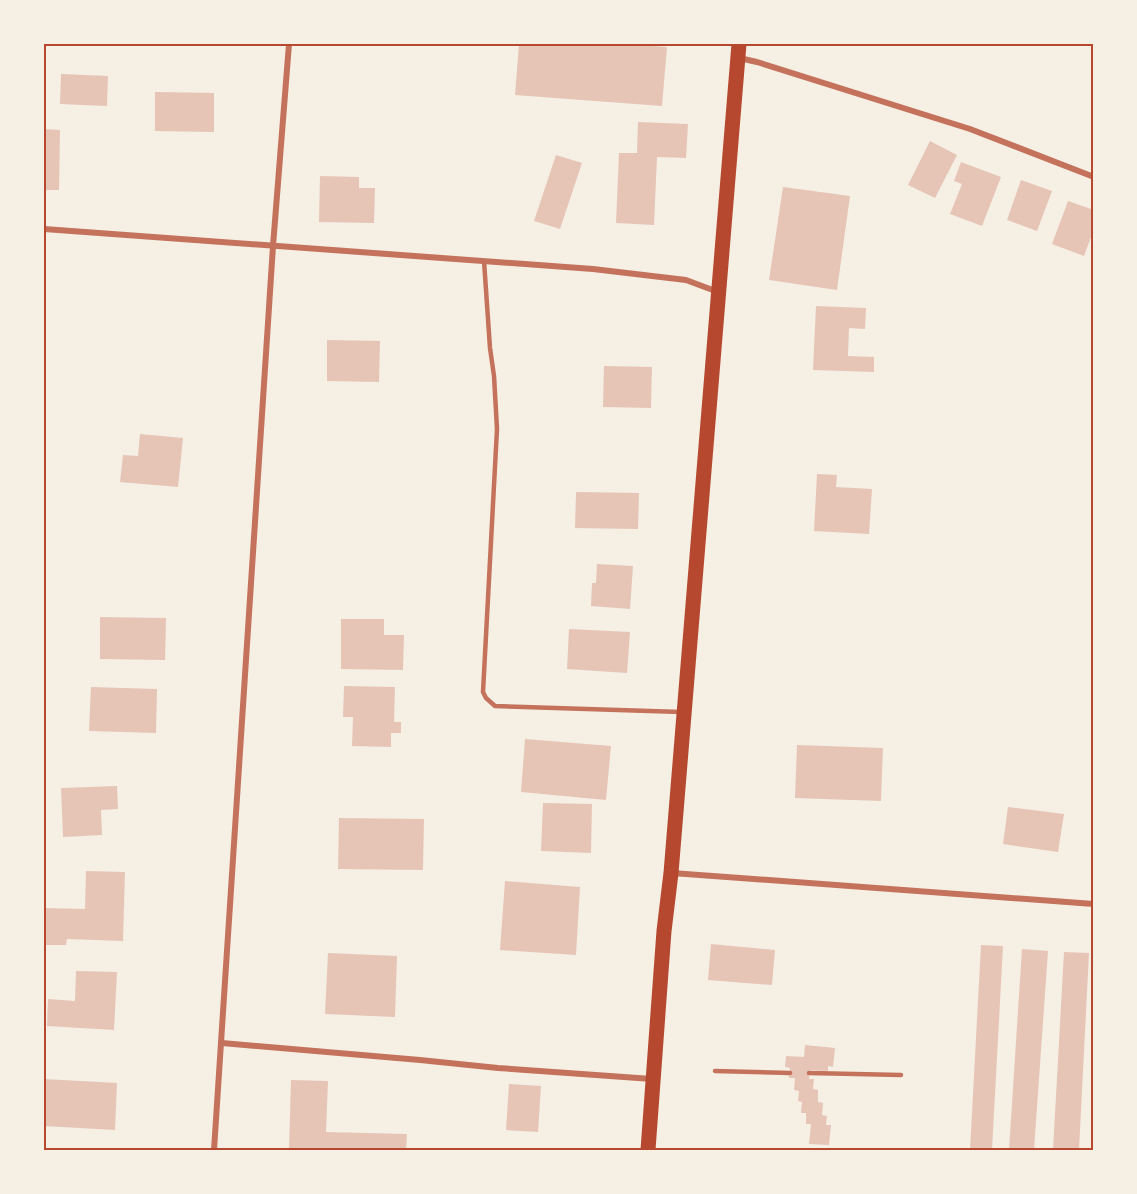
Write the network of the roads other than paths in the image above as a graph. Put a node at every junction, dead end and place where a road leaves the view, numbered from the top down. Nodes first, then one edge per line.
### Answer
1 (289, 44) edge
2 (739, 50) edge
3 (1094, 177) edge
4 (44, 229) edge
5 (273, 246) junction
6 (484, 261) junction
7 (719, 292) junction
8 (684, 713) junction
9 (671, 873) junction
10 (1094, 904) edge
11 (222, 1043) junction
12 (715, 1071) dead end
13 (790, 1073) dead end
14 (809, 1073) dead end
15 (901, 1075) dead end
16 (654, 1079) junction
17 (214, 1150) edge
18 (648, 1150) edge

1 - 5 street
2 - 3 street
2 - 7 main road
4 - 5 street
5 - 6 street
5 - 11 street
6 - 7 street
6 - 8 lane
7 - 8 main road
8 - 9 main road
9 - 10 street
9 - 16 main road
11 - 16 street
11 - 17 street
12 - 13 lane
14 - 15 lane
16 - 18 main road

